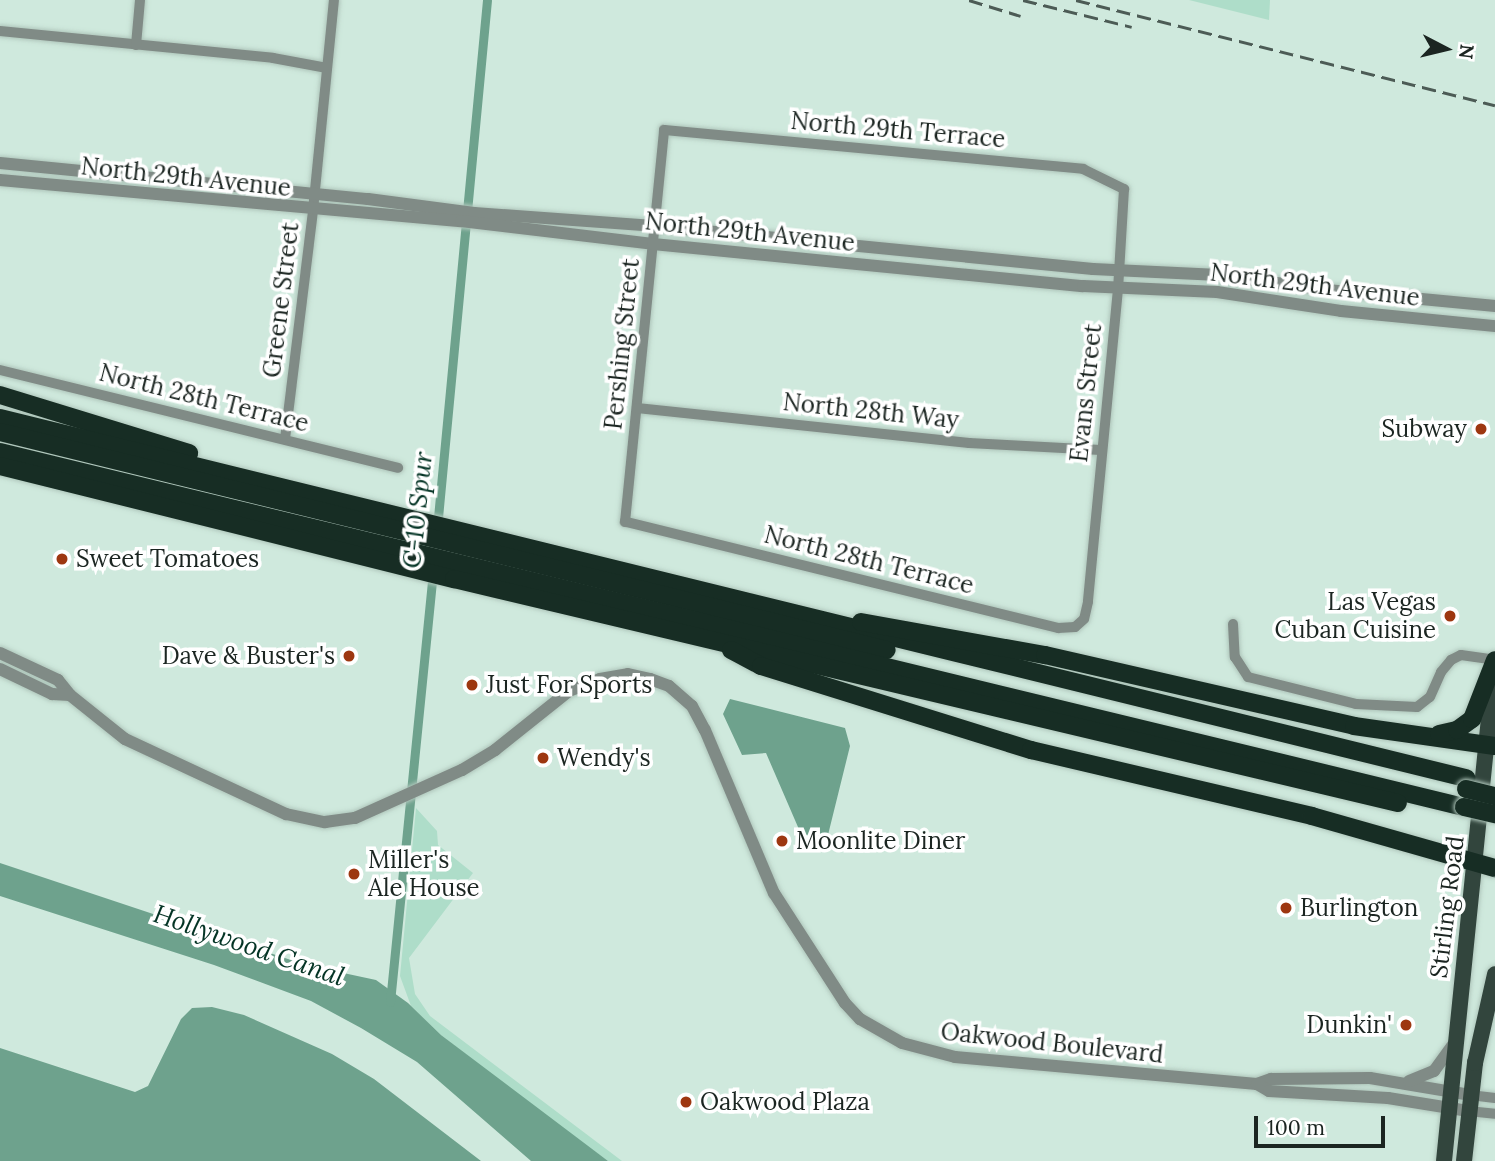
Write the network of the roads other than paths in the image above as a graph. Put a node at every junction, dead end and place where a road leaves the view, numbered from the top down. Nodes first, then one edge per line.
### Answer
1 (140, 0) edge
2 (334, 0) edge
3 (0, 31) edge
4 (136, 45) junction
5 (327, 68) junction
6 (664, 130) joint
7 (0, 163) edge
8 (0, 180) edge
9 (1124, 189) joint
10 (315, 193) junction
11 (313, 210) junction
12 (467, 217) junction
13 (654, 226) junction
14 (653, 244) junction
15 (1119, 269) junction
16 (1118, 289) junction
17 (1495, 306) edge
18 (1495, 327) edge
19 (0, 370) edge
20 (0, 395) edge
21 (637, 408) junction
22 (0, 418) edge
23 (0, 432) edge
24 (285, 439) junction
25 (1101, 450) junction
26 (0, 452) edge
27 (0, 466) edge
28 (398, 468) dead end
29 (0, 477) edge
30 (280, 487) junction
31 (158, 505) junction
32 (625, 522) joint
33 (457, 538) junction
34 (414, 544) junction
35 (455, 571) junction
36 (1088, 602) joint
37 (812, 618) junction
38 (1233, 624) dead end
39 (713, 640) junction
40 (0, 653) edge
41 (1495, 659) edge
42 (0, 670) edge
43 (71, 695) junction
44 (1425, 736) junction
45 (1492, 745) edge
46 (1495, 785) edge
47 (1495, 796) edge
48 (1465, 798) junction
49 (1495, 814) edge
50 (1495, 826) edge
51 (1476, 862) junction
52 (1495, 868) edge
53 (1495, 974) edge
54 (1489, 1029) edge
55 (1455, 1042) junction
56 (1405, 1082) junction
57 (1257, 1084) junction
58 (1449, 1097) junction
59 (1495, 1098) edge
60 (1469, 1103) junction
61 (1495, 1114) edge
62 (1444, 1161) edge
63 (1464, 1161) edge

1 - 4 street
2 - 5 street, Greene Street
3 - 4 street
4 - 5 street
5 - 10 street, Greene Street
6 - 9 street, North 29th Terrace
6 - 13 street, Pershing Street
7 - 10 street, North 29th Avenue
8 - 11 street, North 29th Avenue
9 - 15 street, Evans Street
10 - 11 street, Greene Street
10 - 12 street, North 29th Avenue
11 - 12 street, North 29th Avenue
11 - 24 street, Greene Street
12 - 13 street, North 29th Avenue
12 - 14 street, North 29th Avenue
13 - 14 street, Pershing Street
13 - 15 street, North 29th Avenue
14 - 16 street, North 29th Avenue
14 - 21 street, Pershing Street
15 - 16 street, Evans Street
15 - 17 street, North 29th Avenue
16 - 18 street, North 29th Avenue
16 - 25 street, Evans Street
19 - 24 street, North 28th Terrace
20 - 30 highway
21 - 25 street, North 28th Way
21 - 32 street, Pershing Street
22 - 30 highway
23 - 34 highway
24 - 28 street, North 28th Terrace
25 - 36 street, Evans Street
26 - 34 highway
27 - 31 highway
29 - 31 highway
30 - 34 highway
31 - 34 highway
32 - 36 street, North 28th Terrace
33 - 34 highway
33 - 37 highway
33 - 48 highway
34 - 35 highway
35 - 39 highway
35 - 48 highway
37 - 44 highway
37 - 48 highway
38 - 41 street
39 - 48 highway
39 - 51 highway
40 - 43 street, Oakwood Boulevard
41 - 44 highway
41 - 45 main road, Stirling Road
42 - 43 street, Oakwood Boulevard
43 - 57 street, Oakwood Boulevard
44 - 45 highway
45 - 51 main road, Stirling Road
46 - 48 highway
47 - 48 highway, bridge
48 - 49 highway, bridge
48 - 50 highway
51 - 52 highway
51 - 55 main road, Stirling Road
53 - 54 main road
54 - 60 main road
55 - 56 street
55 - 58 main road, Stirling Road
56 - 57 street, Oakwood Boulevard
56 - 58 street, Oakwood Boulevard
57 - 58 street, Oakwood Boulevard
58 - 60 street, Oakwood Boulevard
58 - 62 main road, Stirling Road
59 - 60 street
60 - 61 street
60 - 63 main road

